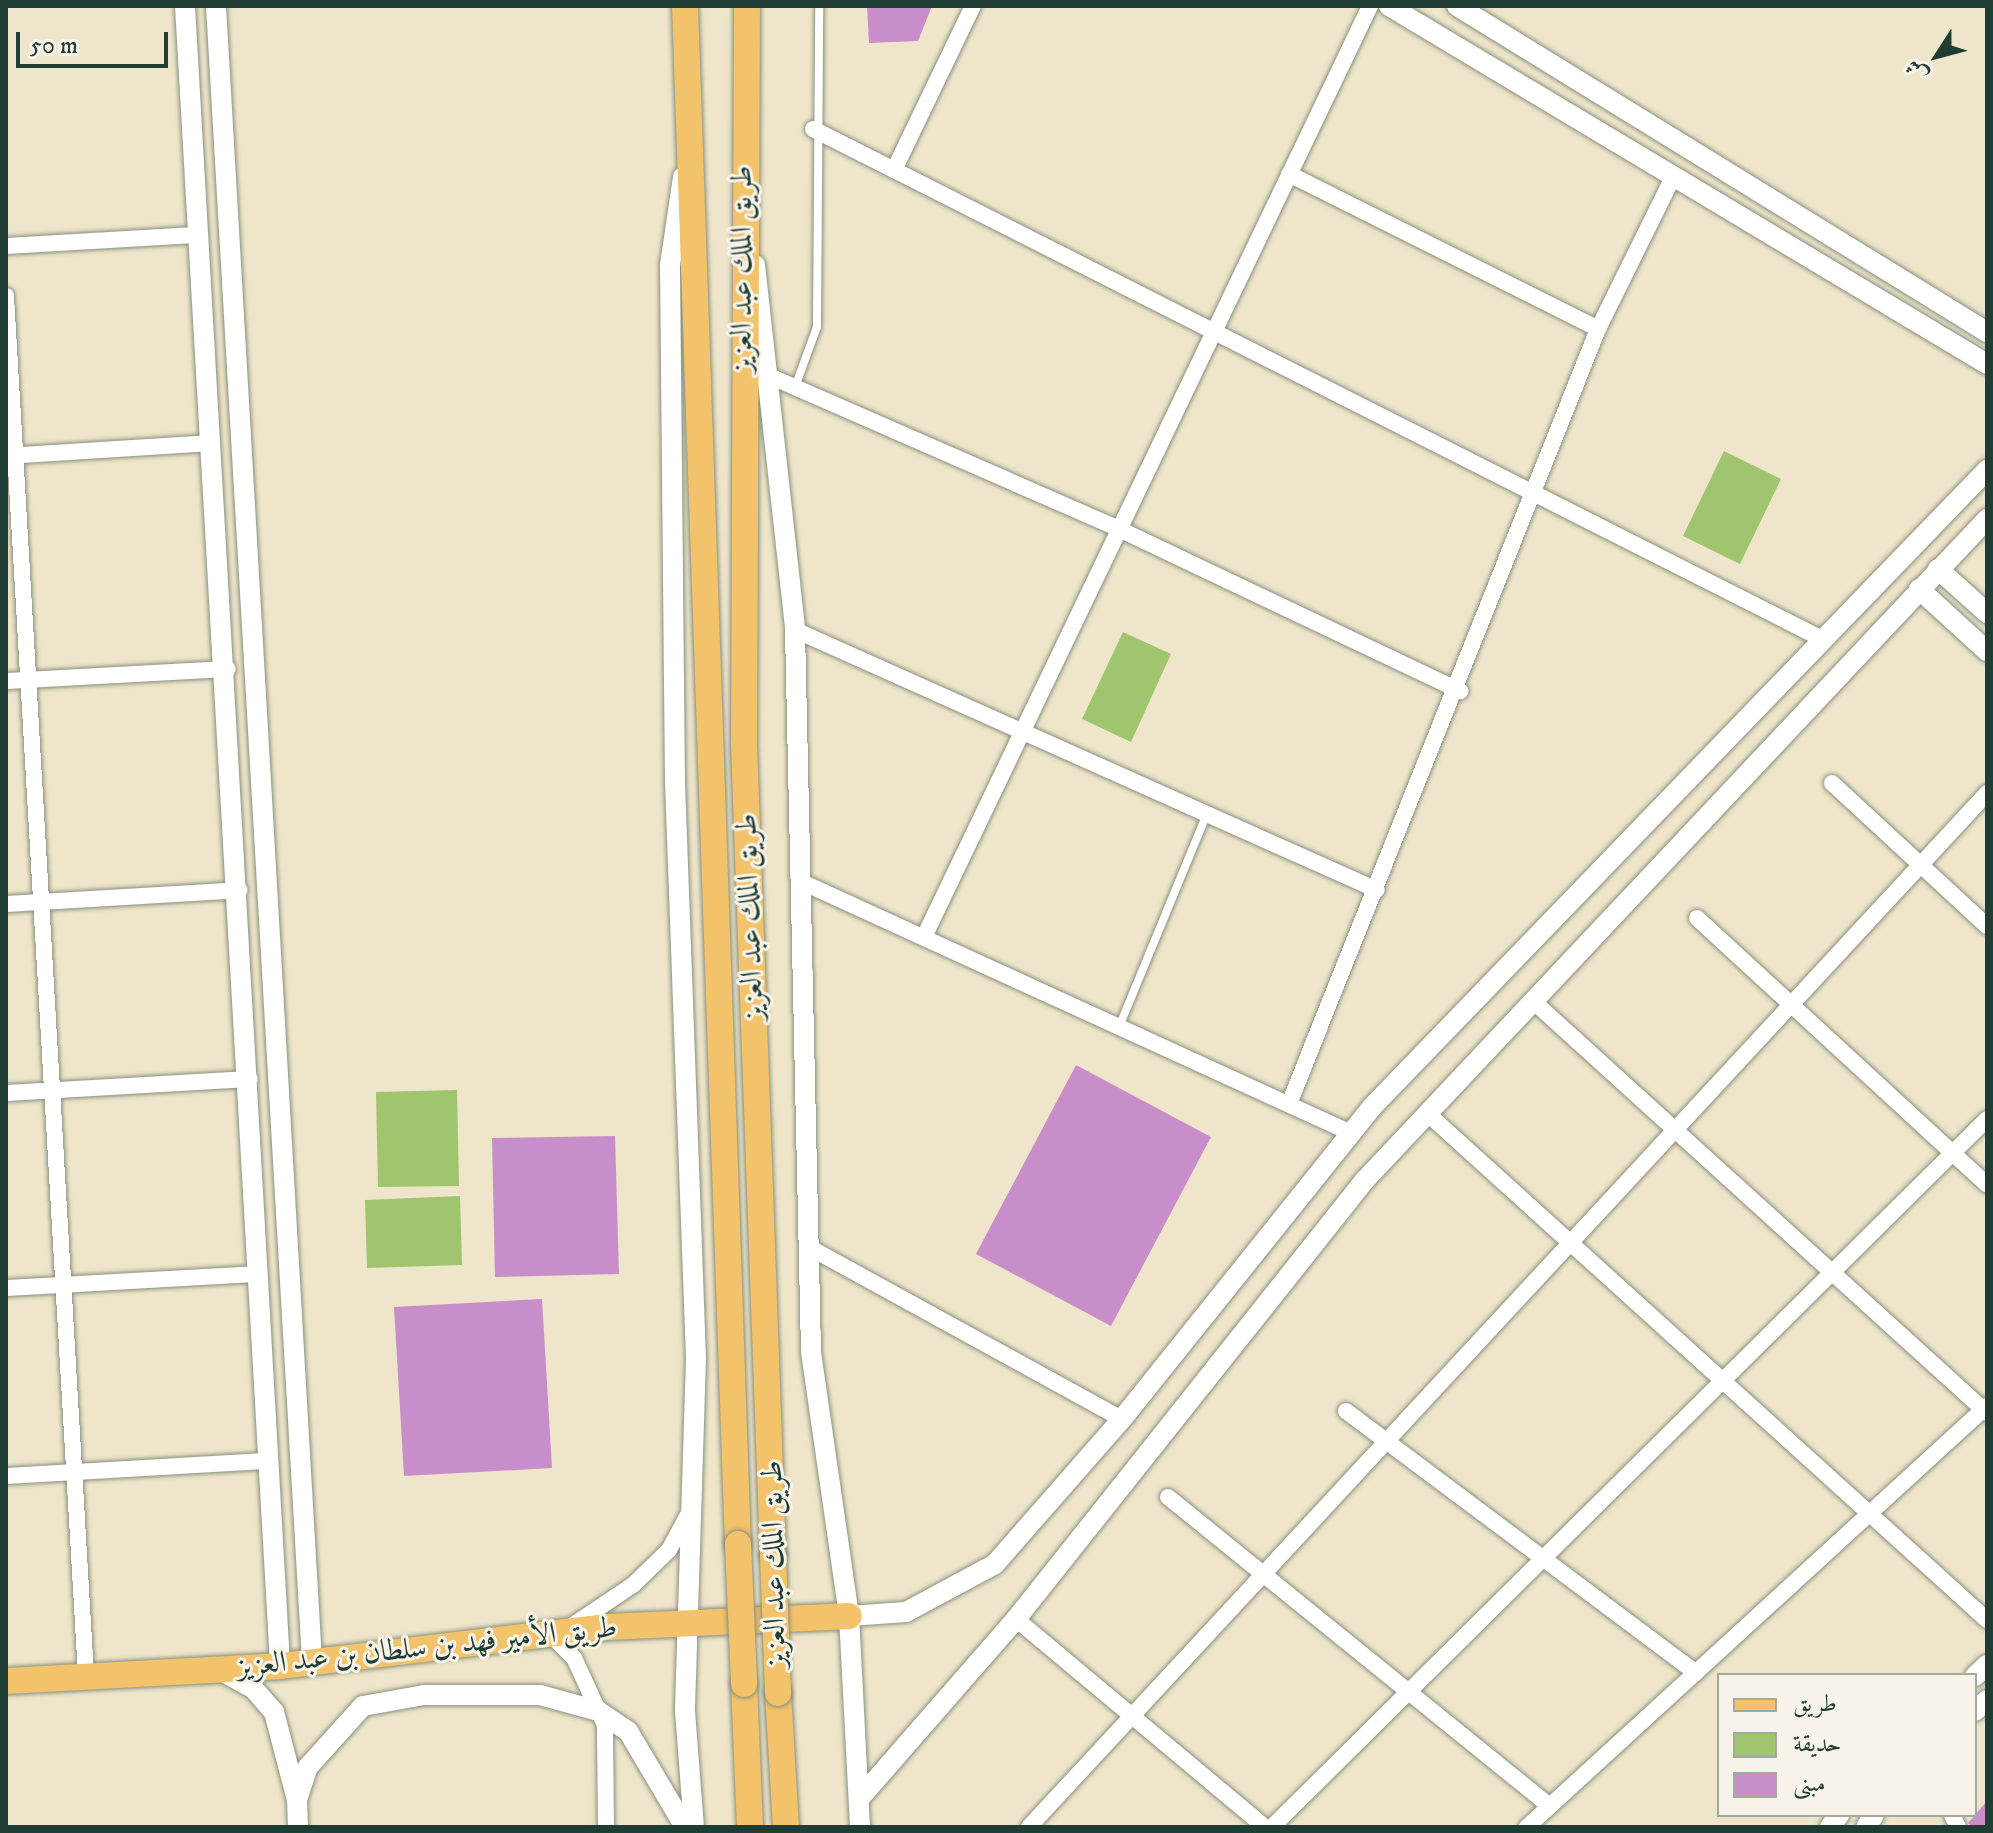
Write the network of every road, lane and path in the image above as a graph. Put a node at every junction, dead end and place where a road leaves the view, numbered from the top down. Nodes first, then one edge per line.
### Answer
1 (185, 6) edge
2 (216, 6) edge
3 (685, 6) edge
4 (747, 6) edge
5 (819, 6) edge
6 (973, 6) edge
7 (1370, 6) edge
8 (1389, 6) edge
9 (1457, 6) edge
10 (813, 129) junction
11 (686, 153) junction
12 (894, 170) junction
13 (1289, 174) junction
14 (1671, 181) junction
15 (742, 188) junction
16 (196, 235) junction
17 (6, 246) edge
18 (6, 296) edge
19 (1216, 328) junction
20 (1598, 329) junction
21 (1987, 332) edge
22 (1987, 364) edge
23 (767, 375) junction
24 (795, 388) junction
25 (212, 443) junction
26 (11, 456) edge
27 (1987, 470) edge
28 (1534, 491) junction
29 (1987, 519) edge
30 (1119, 529) junction
31 (1938, 569) junction
32 (1919, 589) junction
33 (1987, 613) edge
34 (795, 630) junction
35 (1822, 639) junction
36 (1987, 651) edge
37 (228, 669) junction
38 (28, 680) junction
39 (6, 681) edge
40 (1460, 691) junction
41 (1022, 731) junction
42 (1832, 783) dead end
43 (1987, 793) edge
44 (1207, 814) junction
45 (1921, 865) junction
46 (804, 883) junction
47 (240, 890) junction
48 (1377, 890) junction
49 (41, 902) junction
50 (6, 904) edge
51 (1697, 918) dead end
52 (1987, 926) edge
53 (924, 937) junction
54 (1533, 1001) junction
55 (1791, 1005) junction
56 (1119, 1027) junction
57 (250, 1079) junction
58 (52, 1091) junction
59 (6, 1093) edge
60 (1289, 1104) junction
61 (1428, 1114) junction
62 (1987, 1119) edge
63 (1675, 1130) junction
64 (1351, 1133) junction
65 (1953, 1153) junction
66 (1987, 1185) edge
67 (1570, 1243) junction
68 (807, 1246) junction
69 (1832, 1272) junction
70 (260, 1274) junction
71 (63, 1285) junction
72 (6, 1288) edge
73 (1723, 1381) junction
74 (1986, 1410) edge
75 (1346, 1411) dead end
76 (1122, 1419) junction
77 (1386, 1441) junction
78 (270, 1461) junction
79 (74, 1472) junction
80 (6, 1476) edge
81 (1168, 1497) dead end
82 (693, 1505) junction
83 (1869, 1514) junction
84 (1543, 1559) junction
85 (1263, 1574) junction
86 (849, 1616) junction
87 (1016, 1619) junction
88 (1987, 1620) edge
89 (691, 1622) junction
90 (554, 1638) junction
91 (312, 1663) junction
92 (280, 1666) junction
93 (220, 1670) junction
94 (1696, 1673) junction
95 (86, 1677) junction
96 (6, 1681) edge
97 (1409, 1692) junction
98 (598, 1711) junction
99 (1132, 1716) junction
100 (859, 1799) junction
101 (297, 1800) junction
102 (1549, 1806) junction
103 (298, 1827) edge
104 (606, 1827) edge
105 (685, 1827) edge
106 (694, 1827) edge
107 (750, 1827) edge
108 (786, 1827) edge
109 (860, 1827) edge
110 (1029, 1827) edge
111 (1265, 1827) edge
112 (1272, 1827) edge
113 (1527, 1827) edge

1 - 16 street
2 - 91 street
3 - 11 main road
4 - 15 main road, طريق الملك عبد العزيز
5 - 10 lane
6 - 12 street
7 - 13 street
8 - 14 street
9 - 21 street
10 - 12 street
10 - 24 lane
11 - 82 street
11 - 107 main road, bridge
12 - 19 street
13 - 19 street
13 - 20 street
14 - 20 street
14 - 22 street
15 - 23 street
15 - 108 main road, طريق الملك عبد العزيز, bridge
16 - 17 street
16 - 25 street
18 - 26 street
19 - 28 street
19 - 30 street
20 - 28 street
23 - 24 street
23 - 34 street
24 - 30 street
25 - 26 street
25 - 37 street
26 - 38 street
27 - 35 street
28 - 35 street
28 - 40 street
29 - 31 street
30 - 40 street
30 - 41 street
31 - 32 street
31 - 33 street
32 - 36 street
32 - 54 street
34 - 41 street
34 - 46 street
35 - 64 street
37 - 38 street
37 - 47 street
38 - 39 street
38 - 49 street
40 - 48 street
41 - 44 street
41 - 53 street
42 - 45 street
43 - 45 street
44 - 48 street
44 - 56 lane
45 - 52 street
45 - 55 street
46 - 53 street
46 - 68 street
47 - 49 street
47 - 57 street
48 - 60 street
49 - 50 street
49 - 58 street
51 - 55 street
53 - 56 street
54 - 61 street
54 - 63 street
55 - 63 street
55 - 65 street
56 - 60 street
57 - 58 street
57 - 70 street
58 - 59 street
58 - 71 street
60 - 64 street
61 - 67 street
61 - 87 street
62 - 65 street
63 - 67 street
63 - 69 street
64 - 76 street
65 - 66 street
65 - 69 street
67 - 73 street
67 - 77 street
68 - 76 street
68 - 86 street
69 - 73 street
69 - 74 street
70 - 71 street
70 - 78 street
71 - 72 street
71 - 79 street
73 - 83 street
73 - 84 street
74 - 83 street
75 - 77 street
76 - 86 street
77 - 84 street
77 - 85 street
78 - 79 street
78 - 92 street
79 - 80 street
79 - 95 street
81 - 85 street
82 - 89 street
82 - 90 street
83 - 88 street
83 - 94 street
84 - 94 street
84 - 97 street
85 - 97 street
85 - 99 street
86 - 89 main road, طريق الأمير فهد بن سلطان بن عبد العزيز
86 - 100 street
87 - 99 street
87 - 100 street
89 - 90 main road, طريق الأمير فهد بن سلطان بن عبد العزيز
89 - 106 street
90 - 91 main road, طريق الأمير فهد بن سلطان بن عبد العزيز
90 - 98 street
91 - 92 main road, طريق الأمير فهد بن سلطان بن عبد العزيز
92 - 93 main road, طريق الأمير فهد بن سلطان بن عبد العزيز
93 - 95 main road, طريق الأمير فهد بن سلطان بن عبد العزيز
93 - 101 street
94 - 102 street
95 - 96 main road, طريق الأمير فهد بن سلطان بن عبد العزيز
97 - 102 street
97 - 112 street
98 - 101 street
98 - 104 street
98 - 105 street
99 - 110 street
99 - 111 street
100 - 109 street
101 - 103 street
102 - 113 street

